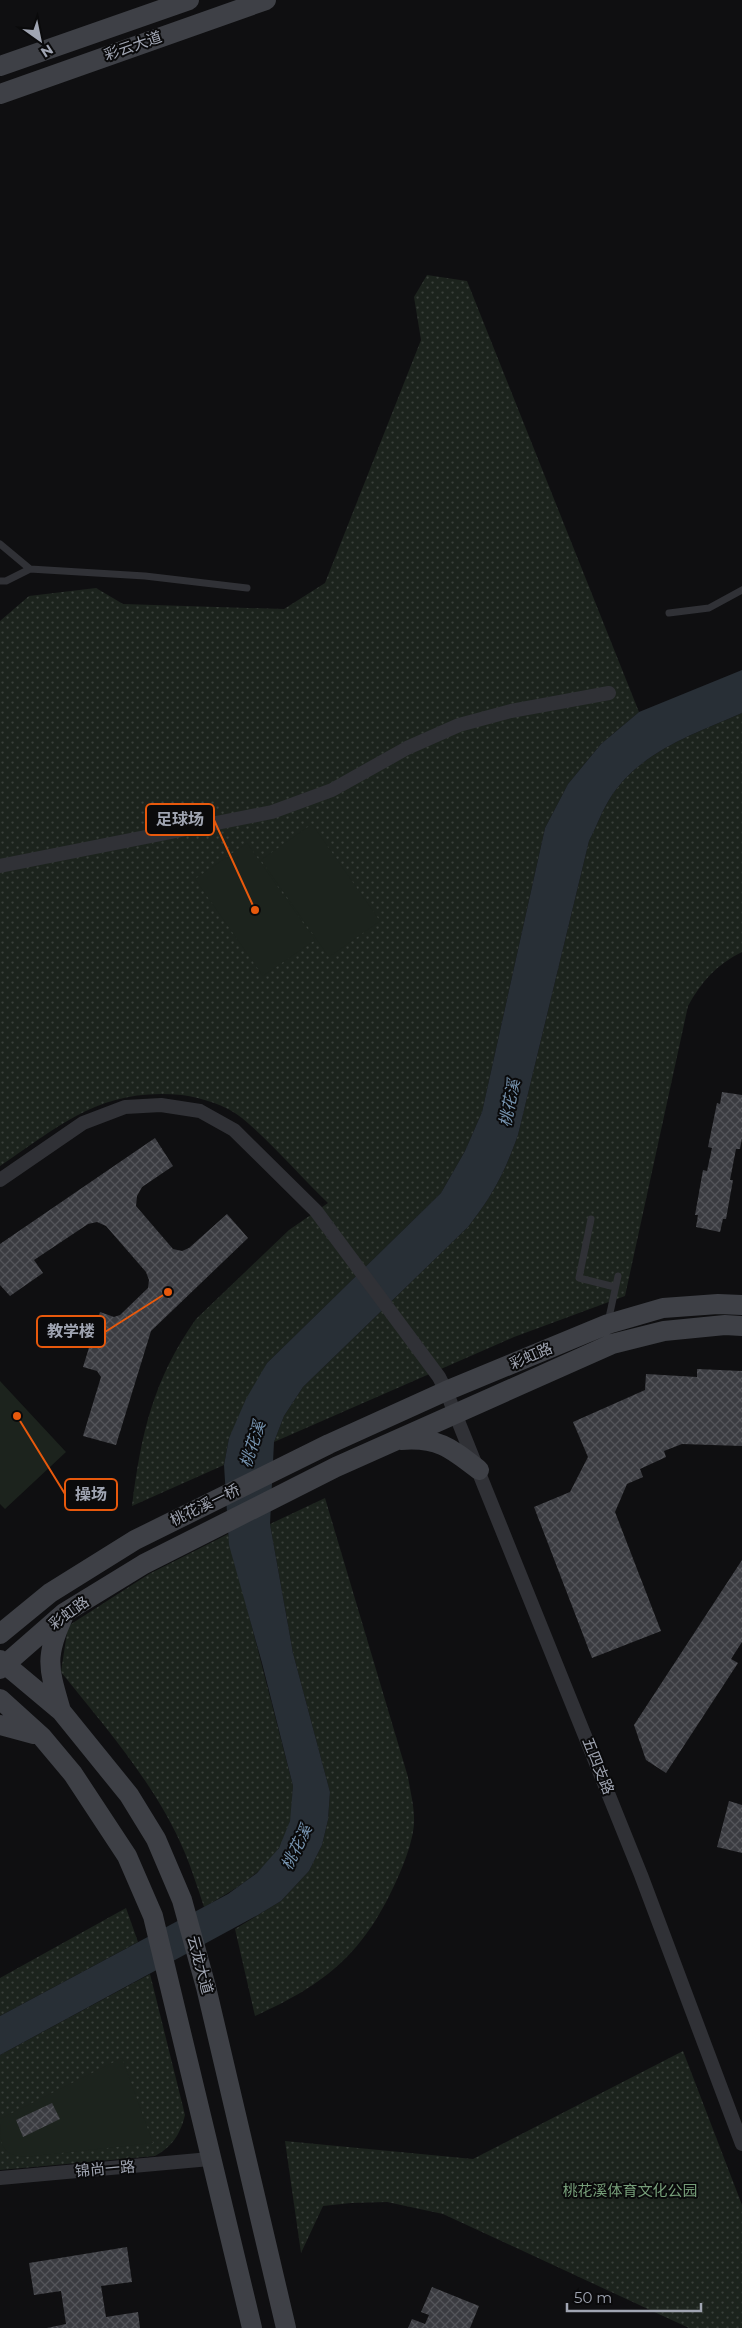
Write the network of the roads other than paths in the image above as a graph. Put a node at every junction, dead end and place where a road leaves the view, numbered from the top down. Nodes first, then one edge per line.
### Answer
1 (189, 0) edge
2 (266, 0) edge
3 (0, 66) edge
4 (0, 94) edge
5 (0, 544) edge
6 (30, 570) junction
7 (0, 581) edge
8 (247, 588) dead end
9 (742, 590) edge
10 (669, 613) dead end
11 (609, 693) dead end
12 (0, 866) edge
13 (0, 1180) edge
14 (591, 1219) dead end
15 (618, 1276) dead end
16 (615, 1287) junction
17 (742, 1306) edge
18 (608, 1324) junction
19 (742, 1326) edge
20 (442, 1384) junction
21 (455, 1412) junction
22 (392, 1441) junction
23 (329, 1444) joint
24 (336, 1467) joint
25 (479, 1470) junction
26 (135, 1540) joint
27 (144, 1564) joint
28 (50, 1593) junction
29 (64, 1613) junction
30 (0, 1615) edge
31 (0, 1634) edge
32 (2, 1664) edge
33 (0, 1699) edge
34 (61, 1711) junction
35 (0, 1725) edge
36 (42, 1736) junction
37 (742, 2144) edge
38 (210, 2160) junction
39 (0, 2178) edge
40 (252, 2328) edge
41 (286, 2328) edge

1 - 3 main road, 彩云大道
2 - 4 main road, 彩云大道
5 - 6 lane
6 - 7 lane
6 - 8 lane
9 - 10 lane
11 - 12 street
13 - 20 street, 五四支路
14 - 16 lane
15 - 16 lane
16 - 18 lane
17 - 18 main road, 彩虹路
18 - 20 main road, 彩虹路
19 - 21 main road, 彩虹路
20 - 21 street, 五四支路
20 - 23 main road, 彩虹路
21 - 22 main road, 彩虹路
21 - 25 street, 五四支路
22 - 24 main road, 彩虹路
22 - 25 main road
23 - 26 main road, 桃花溪一桥
24 - 27 main road, 桃花溪一桥
25 - 37 street, 五四支路
26 - 28 main road, 彩虹路
27 - 29 main road, 彩虹路
28 - 30 main road
28 - 31 main road, 彩虹路
29 - 32 main road, 彩虹路
29 - 34 main road
32 - 34 main road, 云龙大道
33 - 36 main road
34 - 41 main road, 云龙大道
35 - 36 main road
36 - 38 main road
38 - 39 street, 锦尚一路
38 - 40 main road

